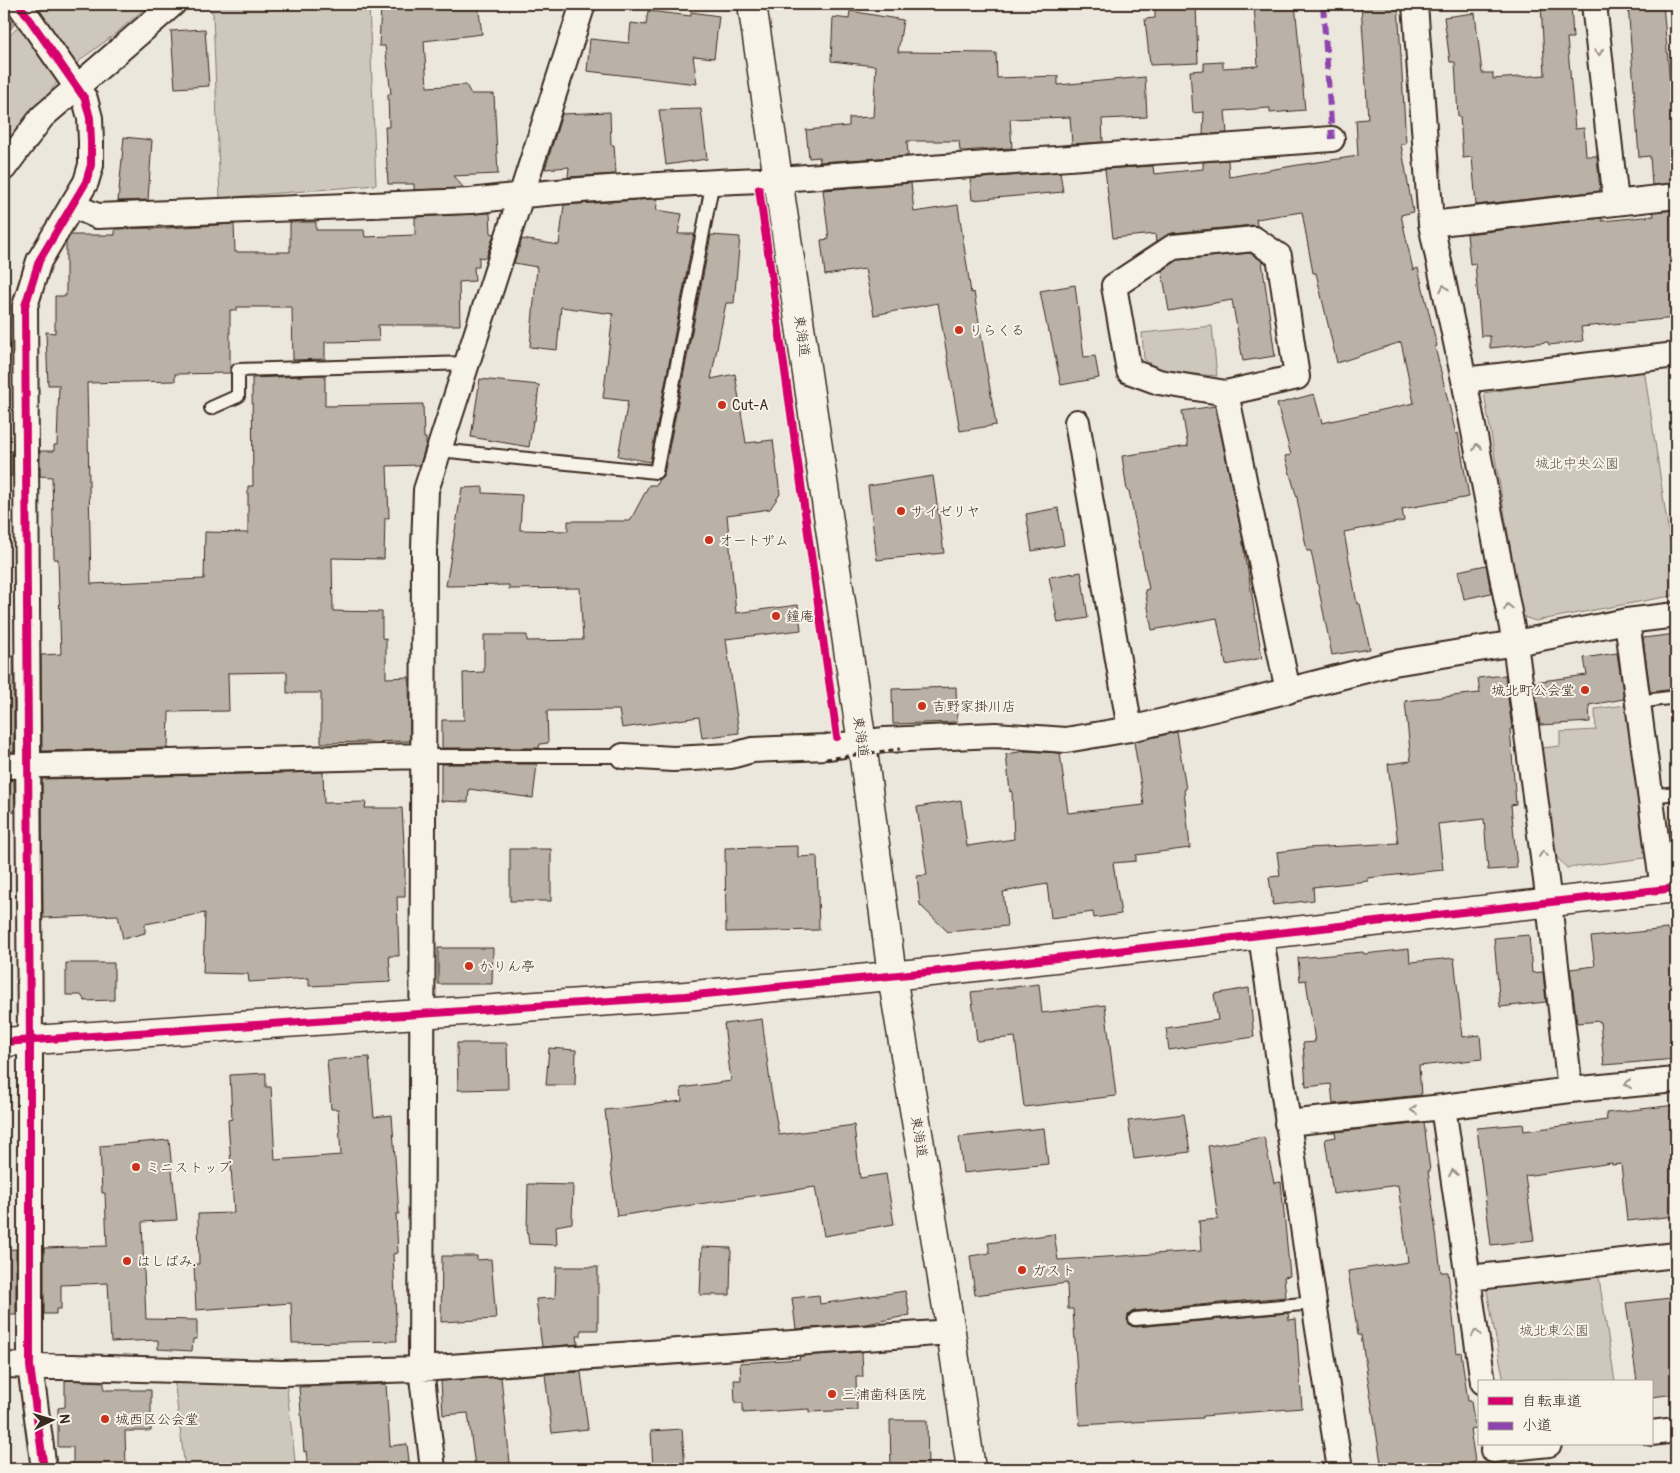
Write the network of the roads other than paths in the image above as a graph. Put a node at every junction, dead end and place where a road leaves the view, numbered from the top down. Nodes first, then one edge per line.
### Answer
1 (18, 4) edge
2 (173, 4) edge
3 (583, 4) edge
4 (752, 4) edge
5 (1415, 4) edge
6 (1594, 4) edge
7 (73, 82) junction
8 (1332, 139) dead end
9 (4, 168) edge
10 (779, 179) junction
11 (713, 181) junction
12 (522, 194) junction
13 (1676, 196) edge
14 (1616, 202) junction
15 (72, 205) junction
16 (1431, 224) junction
17 (1676, 355) edge
18 (467, 364) junction
19 (1464, 380) junction
20 (1226, 392) junction
21 (211, 408) dead end
22 (1077, 422) dead end
23 (439, 450) junction
24 (1676, 615) edge
25 (1627, 621) junction
26 (1515, 643) junction
27 (1288, 690) junction
28 (1676, 697) edge
29 (1638, 702) junction
30 (1130, 729) junction
31 (862, 743) junction
32 (423, 756) junction
33 (623, 756) joint
34 (27, 765) junction
35 (4, 766) edge
36 (1676, 793) edge
37 (1651, 796) junction
38 (1670, 889) edge
39 (1549, 903) junction
40 (1261, 936) junction
41 (892, 976) junction
42 (422, 1014) junction
43 (17, 1042) edge
44 (1676, 1080) edge
45 (1570, 1090) junction
46 (1443, 1107) junction
47 (1288, 1123) junction
48 (1676, 1255) edge
49 (1468, 1278) junction
50 (1314, 1303) junction
51 (1135, 1319) dead end
52 (951, 1332) junction
53 (4, 1365) edge
54 (30, 1366) junction
55 (421, 1369) junction
56 (1483, 1380) edge
57 (1676, 1430) edge
58 (1652, 1433) edge
59 (1539, 1446) edge
60 (1494, 1455) edge
61 (44, 1469) edge
62 (433, 1469) edge
63 (971, 1469) edge
64 (1340, 1469) edge

1 - 7 street
2 - 7 street
3 - 12 street
4 - 10 street, 東海道
5 - 16 street
6 -> 14 street
7 - 9 street
7 - 15 street
8 - 10 street
10 - 11 street
10 - 31 street, 東海道
11 - 12 street
11 - 23 lane
12 - 15 street
12 - 18 street
13 - 14 street
14 - 16 street
15 - 34 street
19 -> 16 street
17 - 19 street
18 - 21 lane
18 - 23 street
26 -> 19 street
20 - 20 street
20 - 27 street
22 - 30 street
23 - 32 street
24 - 25 street
25 - 26 street
25 - 29 street
26 - 27 street
39 -> 26 street
27 - 30 street
28 - 29 lane
29 - 37 street
30 - 31 street
31 - 33 street
31 - 41 street, 東海道
32 - 33 lane
32 - 34 street
32 - 42 street
34 - 35 street
34 - 43 street
36 - 37 lane
37 - 38 street
38 - 39 street
39 - 40 street
39 - 45 street
40 - 41 street
40 - 47 street
41 - 42 street
41 - 52 street, 東海道
42 - 43 street
42 - 55 street
43 - 54 street
44 -> 45 street
45 - 46 street
46 -> 47 street
49 -> 46 street
47 - 50 street
48 - 49 street
56 -> 49 street
50 - 51 lane
50 - 64 street
52 - 55 street
52 - 63 street, 東海道
53 - 54 street
54 - 55 street
54 - 61 street
55 - 62 street
57 - 58 street
59 - 60 street

